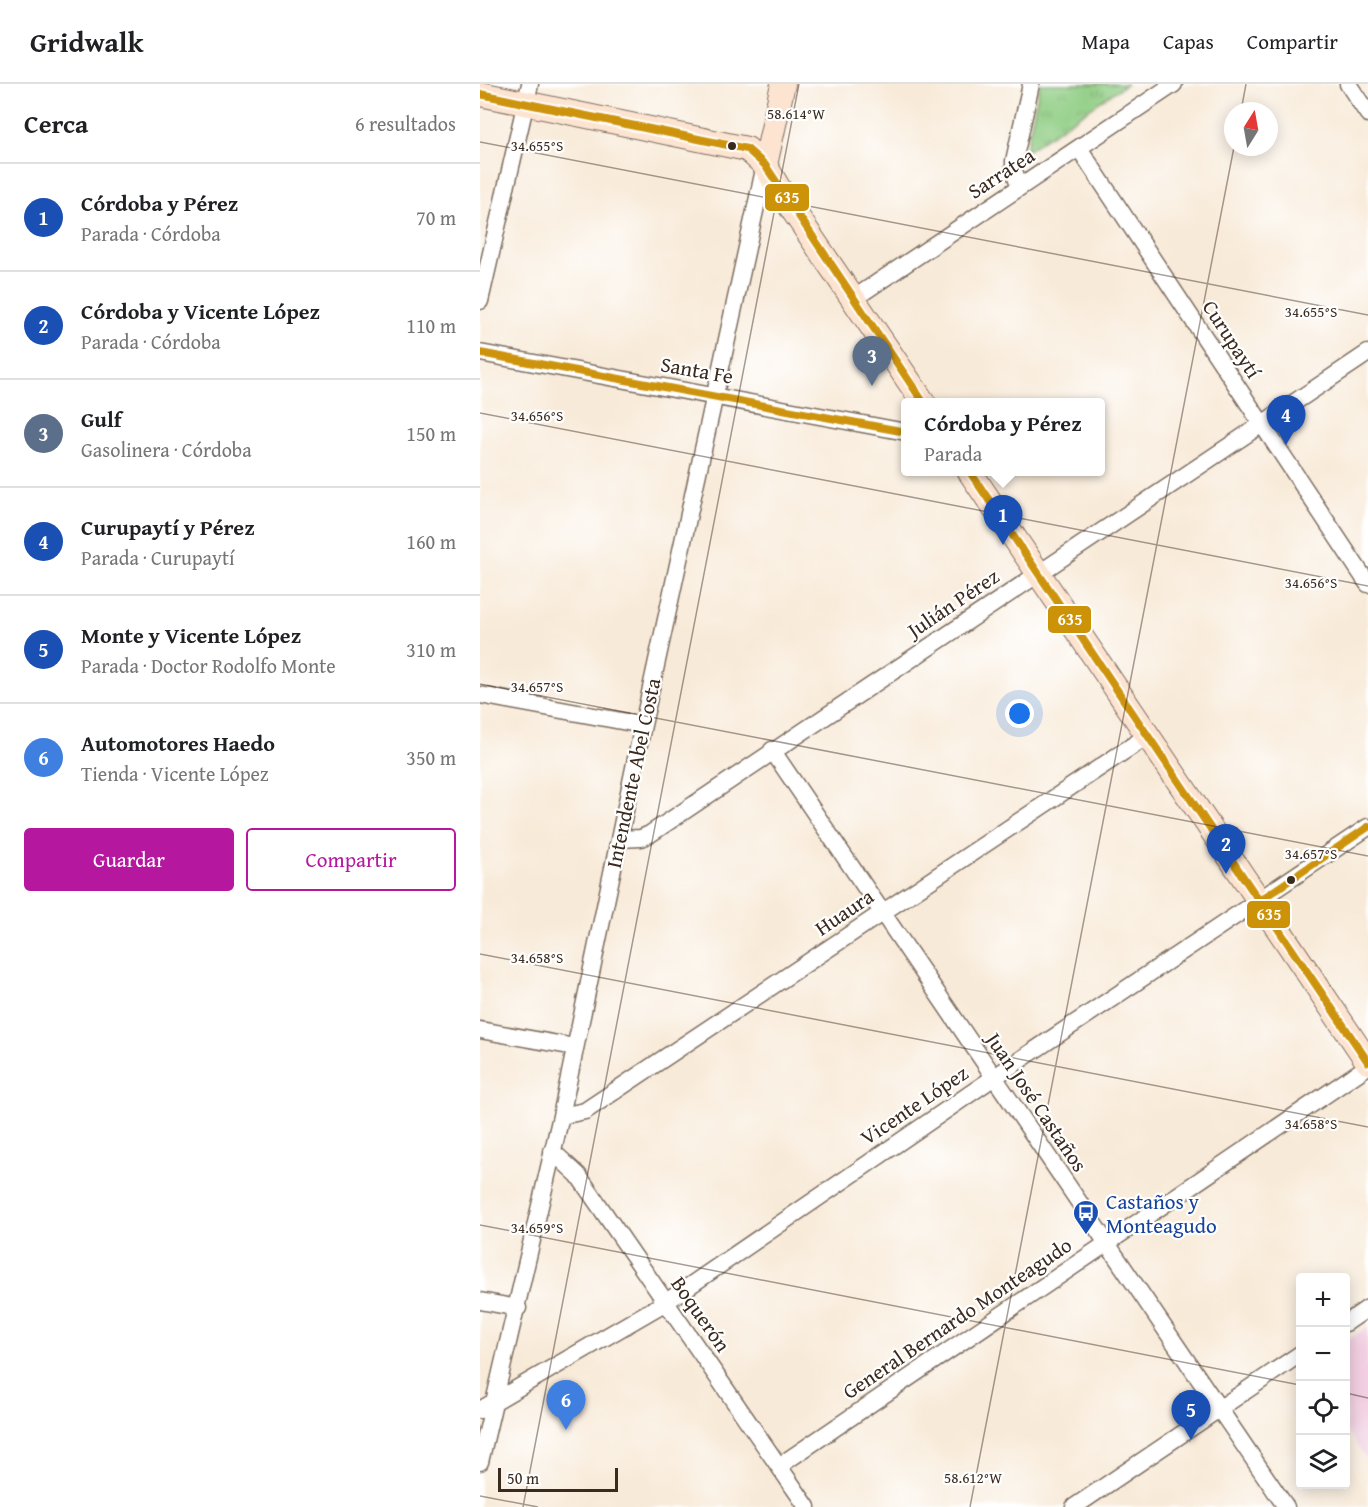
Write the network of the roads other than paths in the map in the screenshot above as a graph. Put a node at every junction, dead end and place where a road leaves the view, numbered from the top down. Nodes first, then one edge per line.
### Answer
1 (783, 84) edge
2 (1031, 84) edge
3 (1174, 84) edge
4 (1348, 84) edge
5 (480, 94) edge
6 (528, 94) edge
7 (1368, 114) edge
8 (1079, 148) junction
9 (765, 165) junction
10 (1020, 187) junction
11 (853, 298) junction
12 (480, 301) edge
13 (480, 353) edge
14 (1368, 353) edge
15 (716, 396) junction
16 (920, 398) edge
17 (1261, 424) junction
18 (901, 431) edge
19 (973, 476) edge
20 (1038, 574) junction
21 (1368, 584) edge
22 (480, 695) edge
23 (643, 725) junction
24 (1147, 736) junction
25 (772, 750) junction
26 (1368, 827) edge
27 (619, 839) junction
28 (1259, 901) junction
29 (884, 913) junction
30 (480, 1030) edge
31 (575, 1047) junction
32 (1368, 1064) edge
33 (993, 1078) junction
34 (561, 1116) junction
35 (552, 1151) junction
36 (1106, 1244) junction
37 (480, 1301) edge
38 (666, 1302) junction
39 (518, 1308) junction
40 (1368, 1308) edge
41 (1350, 1320) edge
42 (1296, 1357) edge
43 (487, 1406) edge
44 (1219, 1409) junction
45 (480, 1462) edge
46 (779, 1466) junction
47 (807, 1507) edge
48 (1074, 1507) edge
49 (1286, 1507) edge

1 - 9 street, Intendente Abel Costa
2 - 10 street
3 - 8 street, Sarratea
4 - 7 street
5 - 6 street
6 - 9 street
6 - 12 street
8 - 10 street, Sarratea
8 - 17 street, Curupaytí
9 - 11 street
9 - 15 street, Intendente Abel Costa
10 - 11 street, Sarratea
11 - 16 street
13 - 15 street, Santa Fe
14 - 17 street, Julián Pérez
15 - 18 street, Santa Fe
15 - 23 street, Intendente Abel Costa
17 - 20 street, Julián Pérez
17 - 21 street, Curupaytí
19 - 20 street
20 - 24 street
20 - 25 street, Julián Pérez
22 - 23 street
23 - 27 street, Intendente Abel Costa
24 - 28 street
24 - 29 street, Huaura
25 - 27 street, Julián Pérez
25 - 29 street, Juan José Castaños
26 - 28 street, Vicente López
27 - 31 street, Intendente Abel Costa
28 - 32 street
28 - 33 street, Vicente López
29 - 33 street, Juan José Castaños
29 - 34 street, Huaura
30 - 31 street
31 - 34 street, Intendente Abel Costa
32 - 36 street, General Bernardo Monteagudo
33 - 36 street, Juan José Castaños
33 - 38 street, Vicente López
34 - 35 street, Intendente Abel Costa
35 - 38 street, Boquerón
35 - 39 street, Intendente Abel Costa
36 - 44 street, Juan José Castaños
36 - 46 street, General Bernardo Monteagudo
37 - 39 street
38 - 43 street, Vicente López
38 - 46 street, Boquerón
39 - 43 street, Intendente Abel Costa
40 - 41 street
42 - 44 street
43 - 45 street, Intendente Abel Costa
44 - 48 street
44 - 49 street, Juan José Castaños
46 - 47 street, Boquerón

